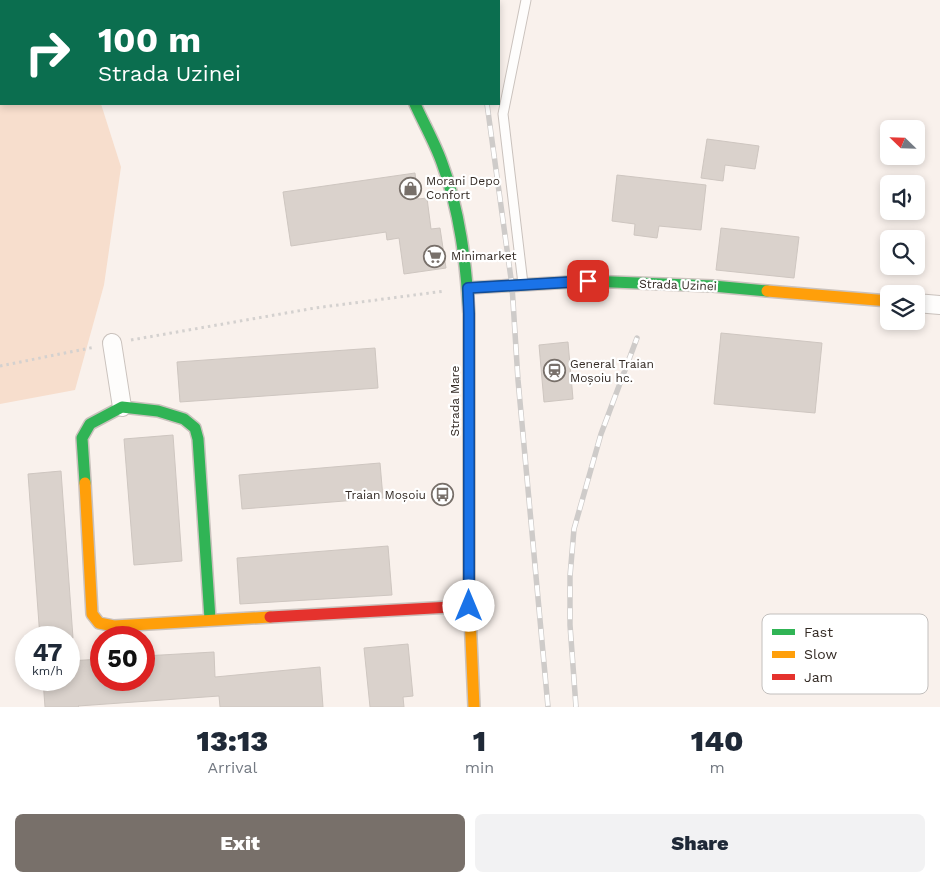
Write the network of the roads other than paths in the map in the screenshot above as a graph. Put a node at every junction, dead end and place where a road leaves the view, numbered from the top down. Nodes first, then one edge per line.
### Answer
1 (526, 0) edge
2 (414, 105) edge
3 (523, 285) junction
4 (468, 288) junction
5 (880, 300) edge
6 (925, 304) edge
7 (940, 305) edge
8 (112, 343) road end
9 (122, 407) junction
10 (469, 606) junction
11 (210, 619) junction
12 (474, 707) edge

1 - 3 lane
2 - 4 street, Strada Mare
3 - 4 street, Strada Uzinei
3 - 5 street, Strada Uzinei
4 - 10 street, Strada Mare
6 - 7 street
8 - 9 street
9 - 11 street
9 - 11 street
10 - 11 street
10 - 12 street, Strada Mare

